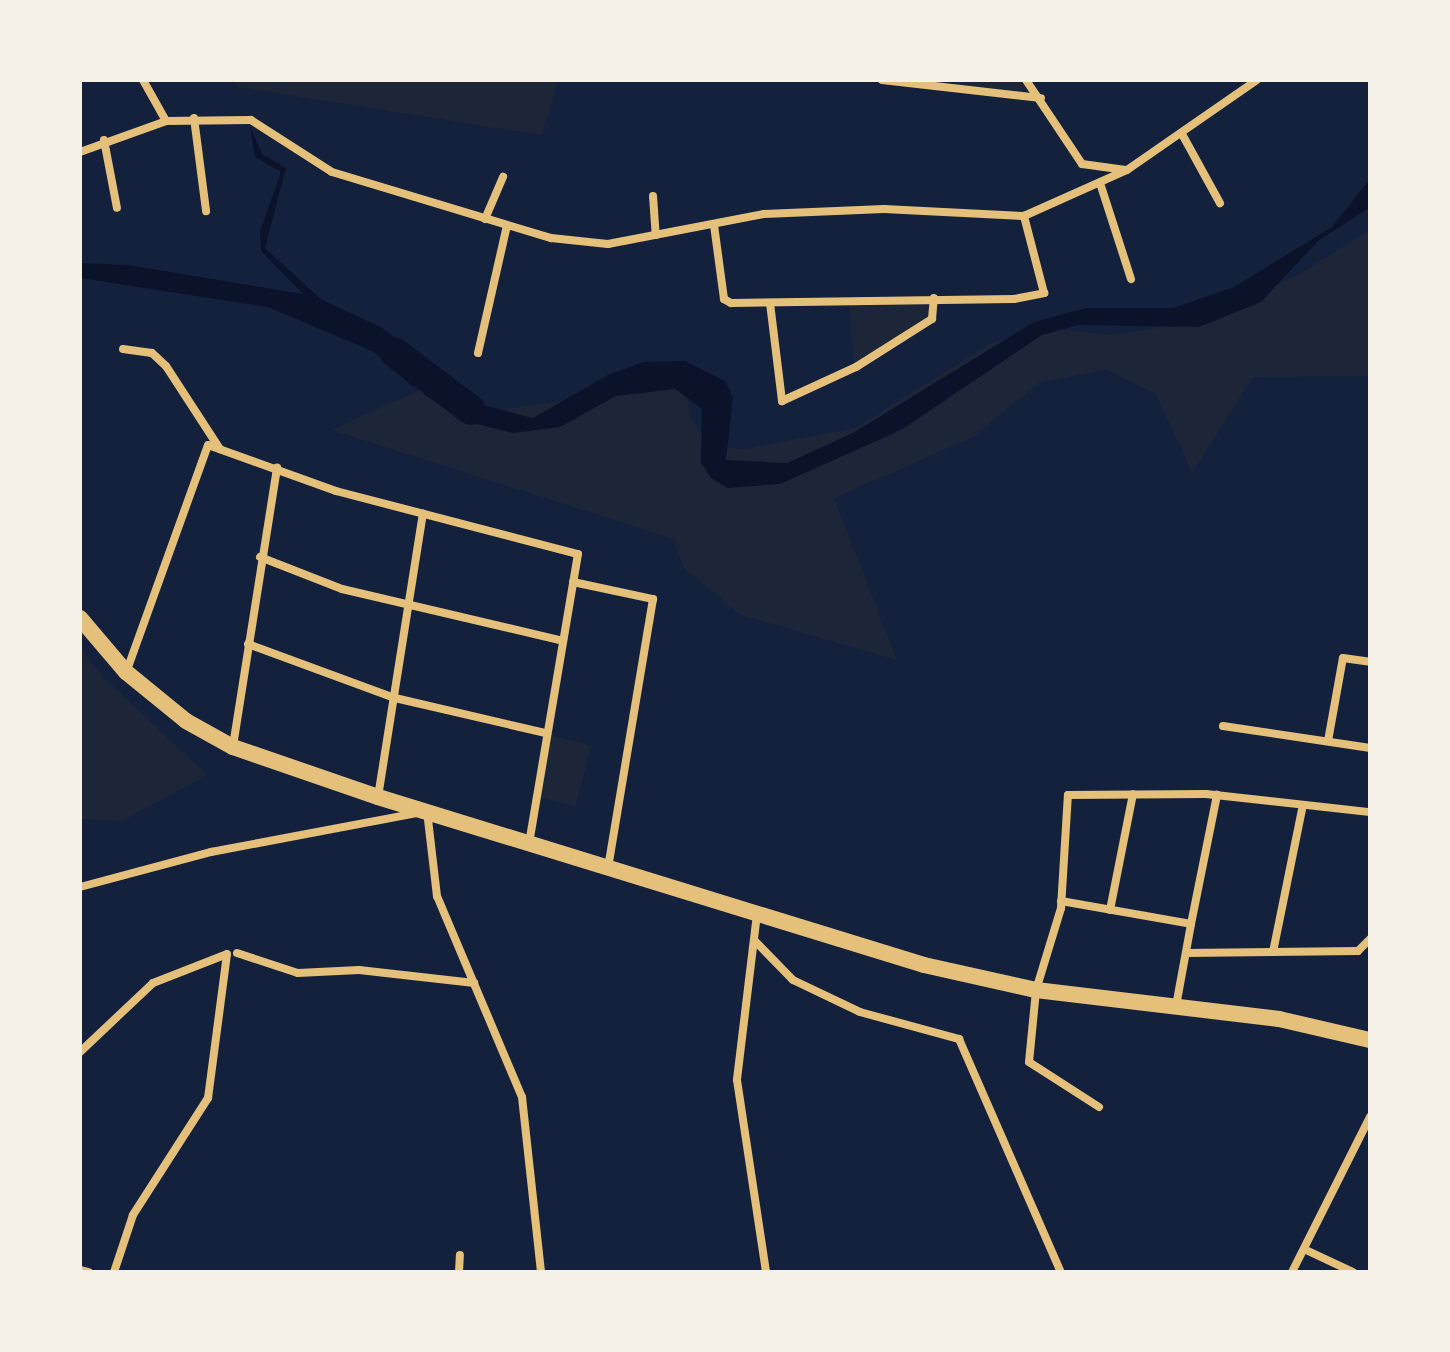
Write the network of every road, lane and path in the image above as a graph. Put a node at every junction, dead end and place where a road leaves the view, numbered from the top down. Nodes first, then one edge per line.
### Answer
1 (143, 80) edge
2 (882, 80) edge
3 (1026, 80) edge
4 (1257, 80) edge
5 (1041, 98) junction
6 (194, 118) junction
7 (166, 121) junction
8 (1182, 134) junction
9 (104, 140) junction
10 (80, 152) edge
11 (1127, 170) junction
12 (503, 177) dead end
13 (1100, 183) junction
14 (653, 196) dead end
15 (1220, 203) dead end
16 (117, 208) dead end
17 (206, 211) dead end
18 (1024, 216) junction
19 (485, 219) junction
20 (507, 225) junction
21 (714, 225) junction
22 (656, 235) junction
23 (1131, 279) dead end
24 (934, 298) junction
25 (770, 303) junction
26 (123, 349) dead end
27 (478, 353) dead end
28 (221, 449) junction
29 (277, 467) junction
30 (423, 514) junction
31 (260, 557) junction
32 (573, 582) junction
33 (408, 604) junction
34 (80, 618) edge
35 (563, 641) junction
36 (248, 644) junction
37 (1370, 662) edge
38 (126, 672) junction
39 (395, 698) junction
40 (1223, 726) dead end
41 (546, 733) junction
42 (1328, 741) junction
43 (233, 747) junction
44 (1370, 748) edge
45 (1133, 794) junction
46 (1217, 795) junction
47 (378, 797) junction
48 (1303, 805) junction
49 (427, 811) junction
50 (1370, 812) edge
51 (529, 843) junction
52 (608, 867) junction
53 (80, 887) edge
54 (1061, 901) junction
55 (1110, 910) junction
56 (757, 913) junction
57 (1191, 924) junction
58 (1370, 939) edge
59 (756, 942) junction
60 (1273, 952) junction
61 (237, 953) dead end
62 (1186, 953) junction
63 (474, 983) junction
64 (1036, 990) junction
65 (1176, 1007) junction
66 (1370, 1040) edge
67 (80, 1052) edge
68 (1099, 1107) dead end
69 (1370, 1117) edge
70 (1306, 1250) junction
71 (460, 1255) dead end
72 (80, 1270) edge
73 (89, 1272) edge
74 (114, 1272) edge
75 (459, 1272) edge
76 (541, 1272) edge
77 (766, 1272) edge
78 (1061, 1272) edge
79 (1292, 1272) edge
80 (1353, 1272) edge

1 - 7 street
2 - 5 street
3 - 5 street
4 - 8 street
5 - 11 street
6 - 7 street
6 - 17 street
6 - 19 street
7 - 9 street
8 - 11 street
8 - 15 street
9 - 10 street
9 - 16 street
11 - 13 street
12 - 19 street
13 - 18 street
13 - 23 street
14 - 22 street
18 - 21 street
18 - 24 street
19 - 20 street
20 - 22 street
20 - 27 street
21 - 22 street
21 - 25 street
24 - 25 street
24 - 25 street
26 - 28 street
28 - 29 street
28 - 38 street
29 - 30 street
29 - 31 street
30 - 32 street
30 - 33 street
31 - 33 street
31 - 36 street
32 - 35 street
32 - 52 street
33 - 35 street
33 - 39 street
34 - 38 main road
35 - 41 street
36 - 39 street
36 - 43 street
37 - 42 street
38 - 43 main road
39 - 41 street
39 - 47 street
40 - 42 street
41 - 51 street
42 - 44 street
43 - 47 main road
45 - 46 street
45 - 54 street
45 - 55 street
46 - 48 street
46 - 57 street
47 - 49 main road
48 - 50 street
48 - 60 street
49 - 51 main road
49 - 53 street
49 - 63 street
51 - 52 main road
52 - 56 main road
54 - 55 street
54 - 64 street
55 - 57 street
56 - 59 street
56 - 64 main road
57 - 62 street
58 - 60 street
59 - 77 street
59 - 78 street
60 - 62 street
61 - 63 street
62 - 65 street
63 - 76 street
64 - 65 main road
64 - 68 street
65 - 66 main road
67 - 74 street
69 - 70 street
70 - 79 street
70 - 80 street
71 - 75 street
72 - 73 street

